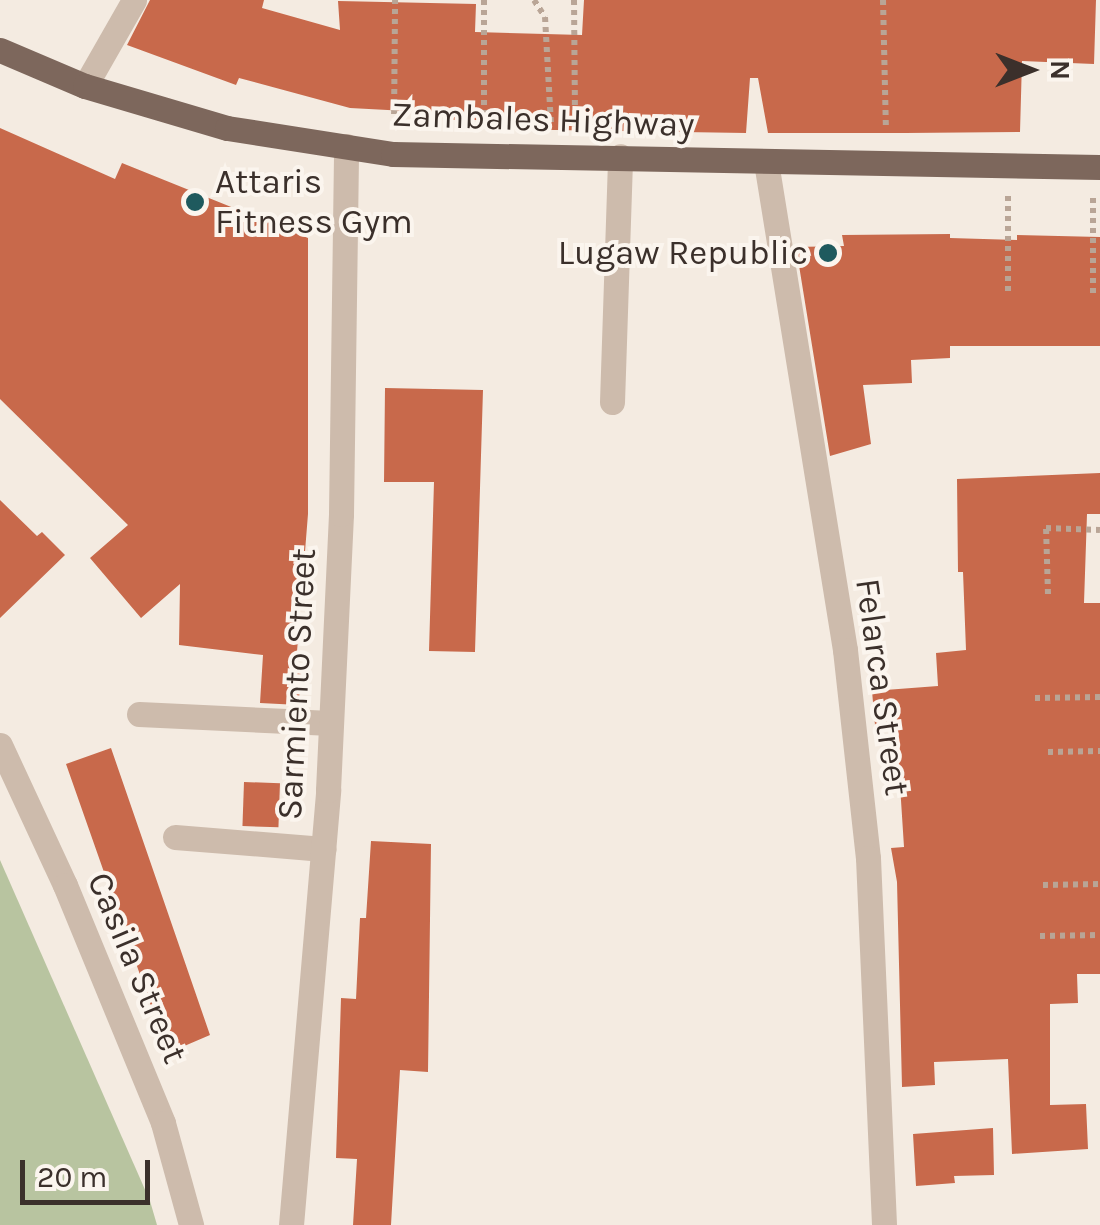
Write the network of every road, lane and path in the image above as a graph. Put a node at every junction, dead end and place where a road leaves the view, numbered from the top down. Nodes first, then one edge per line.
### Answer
1 (134, 0) edge
2 (395, 0) edge
3 (484, 0) edge
4 (534, 0) edge
5 (574, 0) edge
6 (883, 0) edge
7 (0, 50) edge
8 (85, 86) junction
9 (346, 146) junction
10 (392, 154) junction
11 (620, 156) junction
12 (564, 157) junction
13 (484, 158) junction
14 (766, 162) junction
15 (887, 164) junction
16 (1008, 165) junction
17 (1096, 167) edge
18 (1008, 291) dead end
19 (1093, 292) dead end
20 (612, 402) dead end
21 (1100, 530) edge
22 (1048, 594) dead end
23 (1100, 697) edge
24 (1035, 698) dead end
25 (138, 714) dead end
26 (331, 723) junction
27 (0, 745) edge
28 (1100, 751) edge
29 (1048, 752) dead end
30 (174, 837) dead end
31 (324, 849) junction
32 (1100, 884) edge
33 (1043, 885) dead end
34 (1100, 935) edge
35 (1040, 936) dead end
36 (191, 1225) edge
37 (290, 1225) edge
38 (884, 1225) edge

1 - 8 street
2 - 10 path
3 - 13 path
4 - 12 path
5 - 12 path
6 - 15 path
7 - 8 main road, Zambales Highway
8 - 9 main road, Zambales Highway
9 - 10 main road, Zambales Highway
9 - 26 street, Sarmiento Street
10 - 13 main road, Zambales Highway
11 - 12 main road, Zambales Highway
11 - 14 main road, Zambales Highway
11 - 20 street
12 - 13 main road, Zambales Highway
14 - 15 main road, Zambales Highway
14 - 38 street, Felarca Street
15 - 16 main road, Zambales Highway
16 - 17 main road, Zambales Highway
16 - 18 path
17 - 19 path
21 - 22 path
23 - 24 path
25 - 26 street
26 - 31 street, Sarmiento Street
27 - 36 street, Casila Street
28 - 29 path
30 - 31 street
31 - 37 street, Sarmiento Street
32 - 33 path
34 - 35 path

